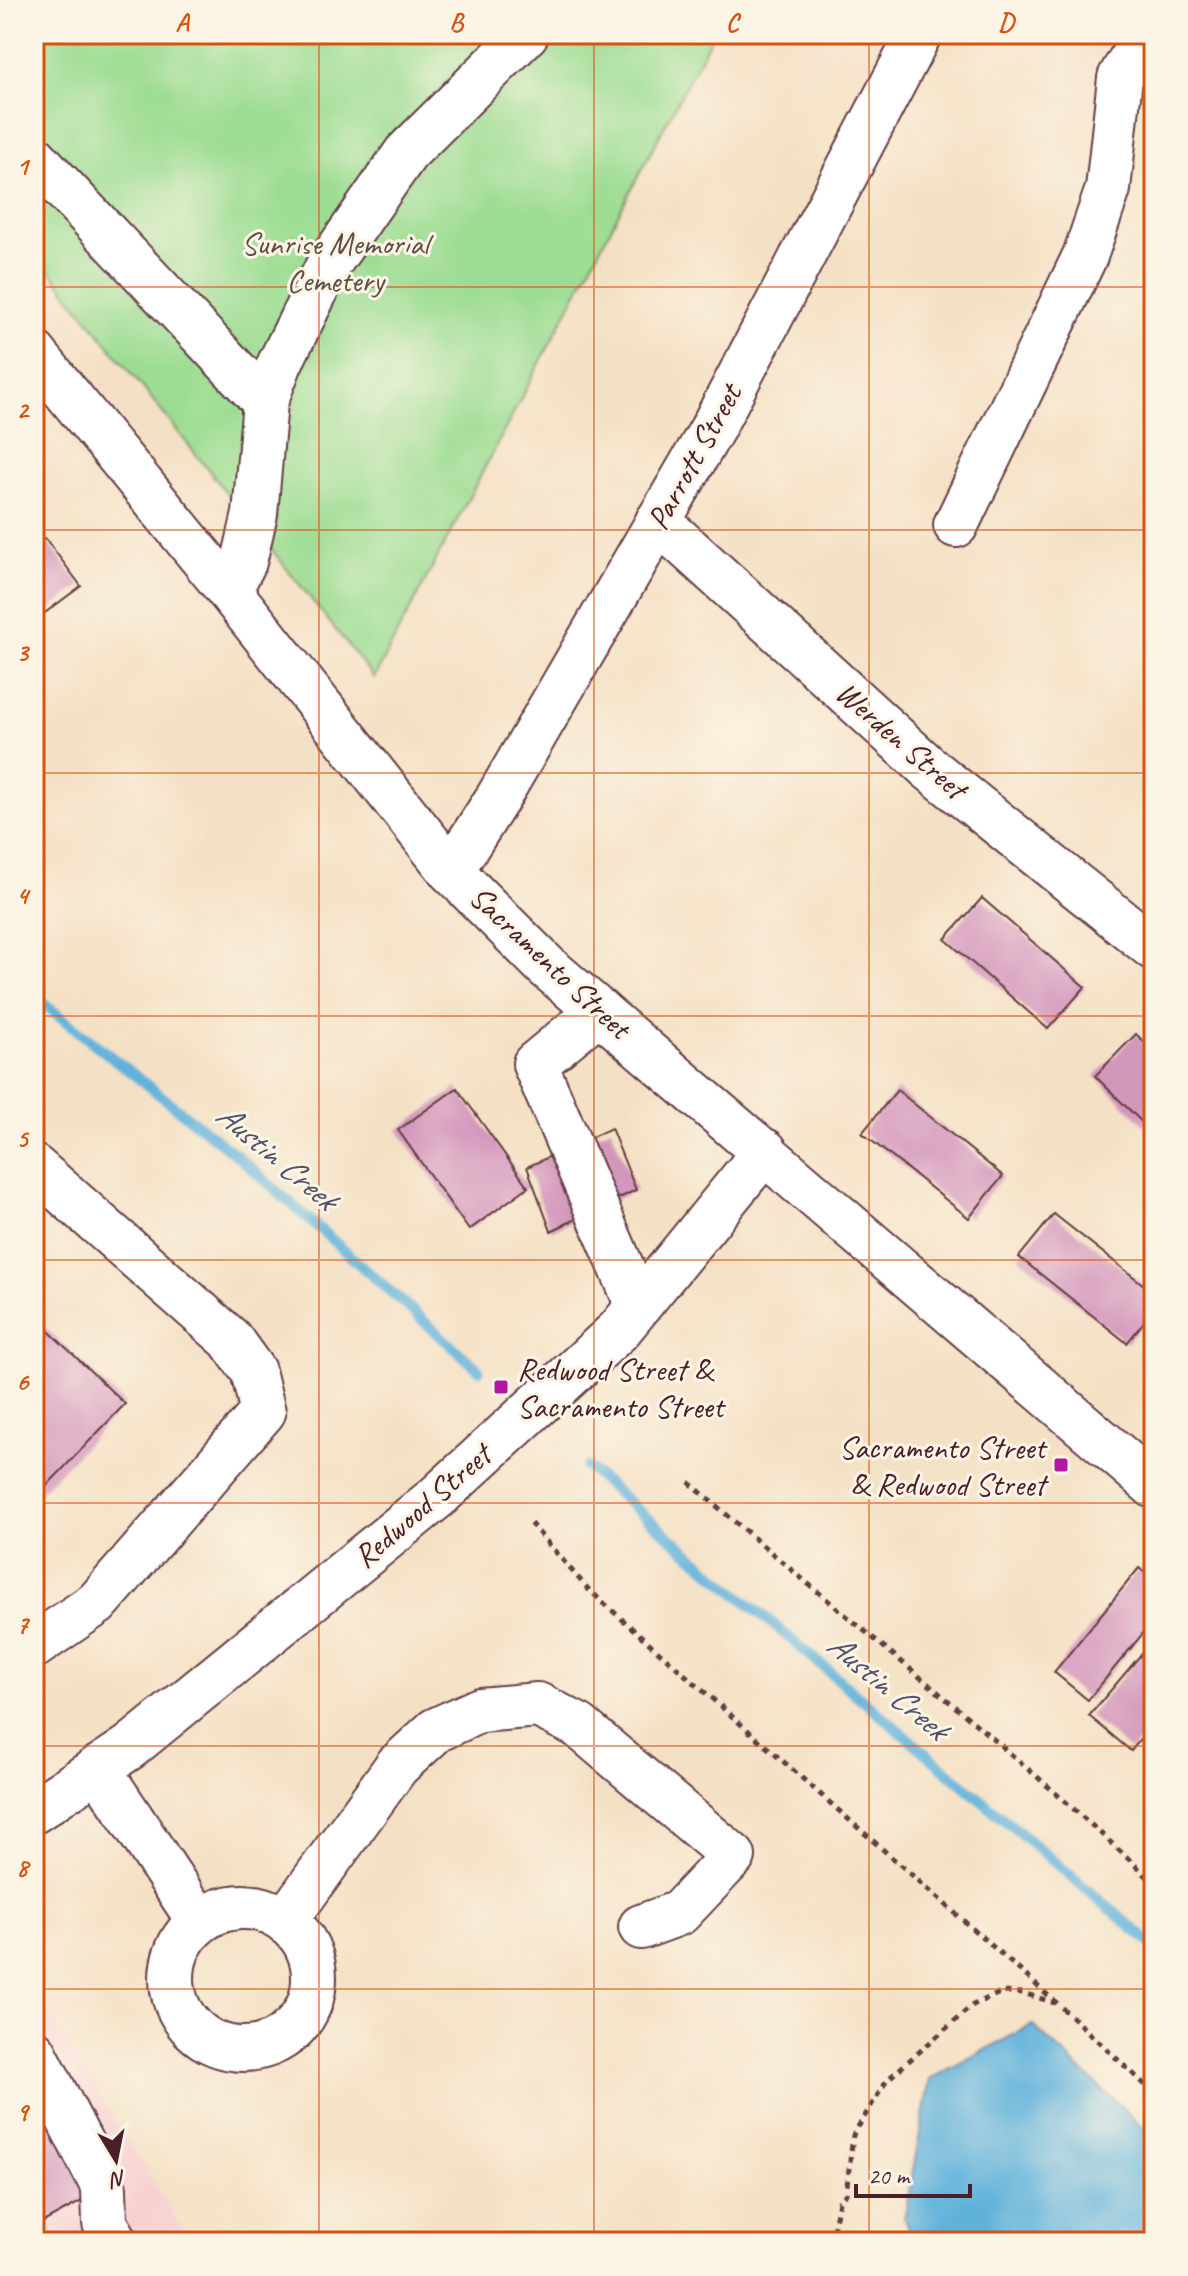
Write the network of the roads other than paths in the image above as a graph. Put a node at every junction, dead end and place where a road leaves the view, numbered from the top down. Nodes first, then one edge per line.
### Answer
1 (526, 34) edge
2 (919, 34) edge
3 (1146, 34) edge
4 (34, 157) edge
5 (34, 353) edge
6 (265, 402) junction
7 (658, 521) junction
8 (956, 525) dead end
9 (229, 591) junction
10 (451, 871) junction
11 (1154, 948) edge
12 (599, 1011) junction
13 (765, 1151) junction
14 (34, 1167) edge
15 (629, 1318) junction
16 (1154, 1486) edge
17 (34, 1646) edge
18 (98, 1768) junction
19 (34, 1811) edge
20 (199, 1921) junction
21 (285, 1921) junction
22 (641, 1927) dead end
23 (34, 2052) edge
24 (116, 2242) edge

1 - 6 main road
2 - 7 main road, Parrott Street
3 - 8 main road
4 - 6 main road
5 - 9 main road, Sacramento Street
6 - 9 main road
7 - 10 main road, Parrott Street
7 - 11 main road, Werden Street
9 - 10 main road, Sacramento Street
10 - 12 main road, Sacramento Street
12 - 13 main road, Sacramento Street
12 - 15 main road
13 - 15 main road, Redwood Street
13 - 16 main road, Sacramento Street
14 - 17 main road
15 - 18 main road, Redwood Street
18 - 19 main road, Redwood Street
18 - 20 main road
20 - 21 main road
20 - 21 main road
21 - 22 main road
23 - 24 main road

